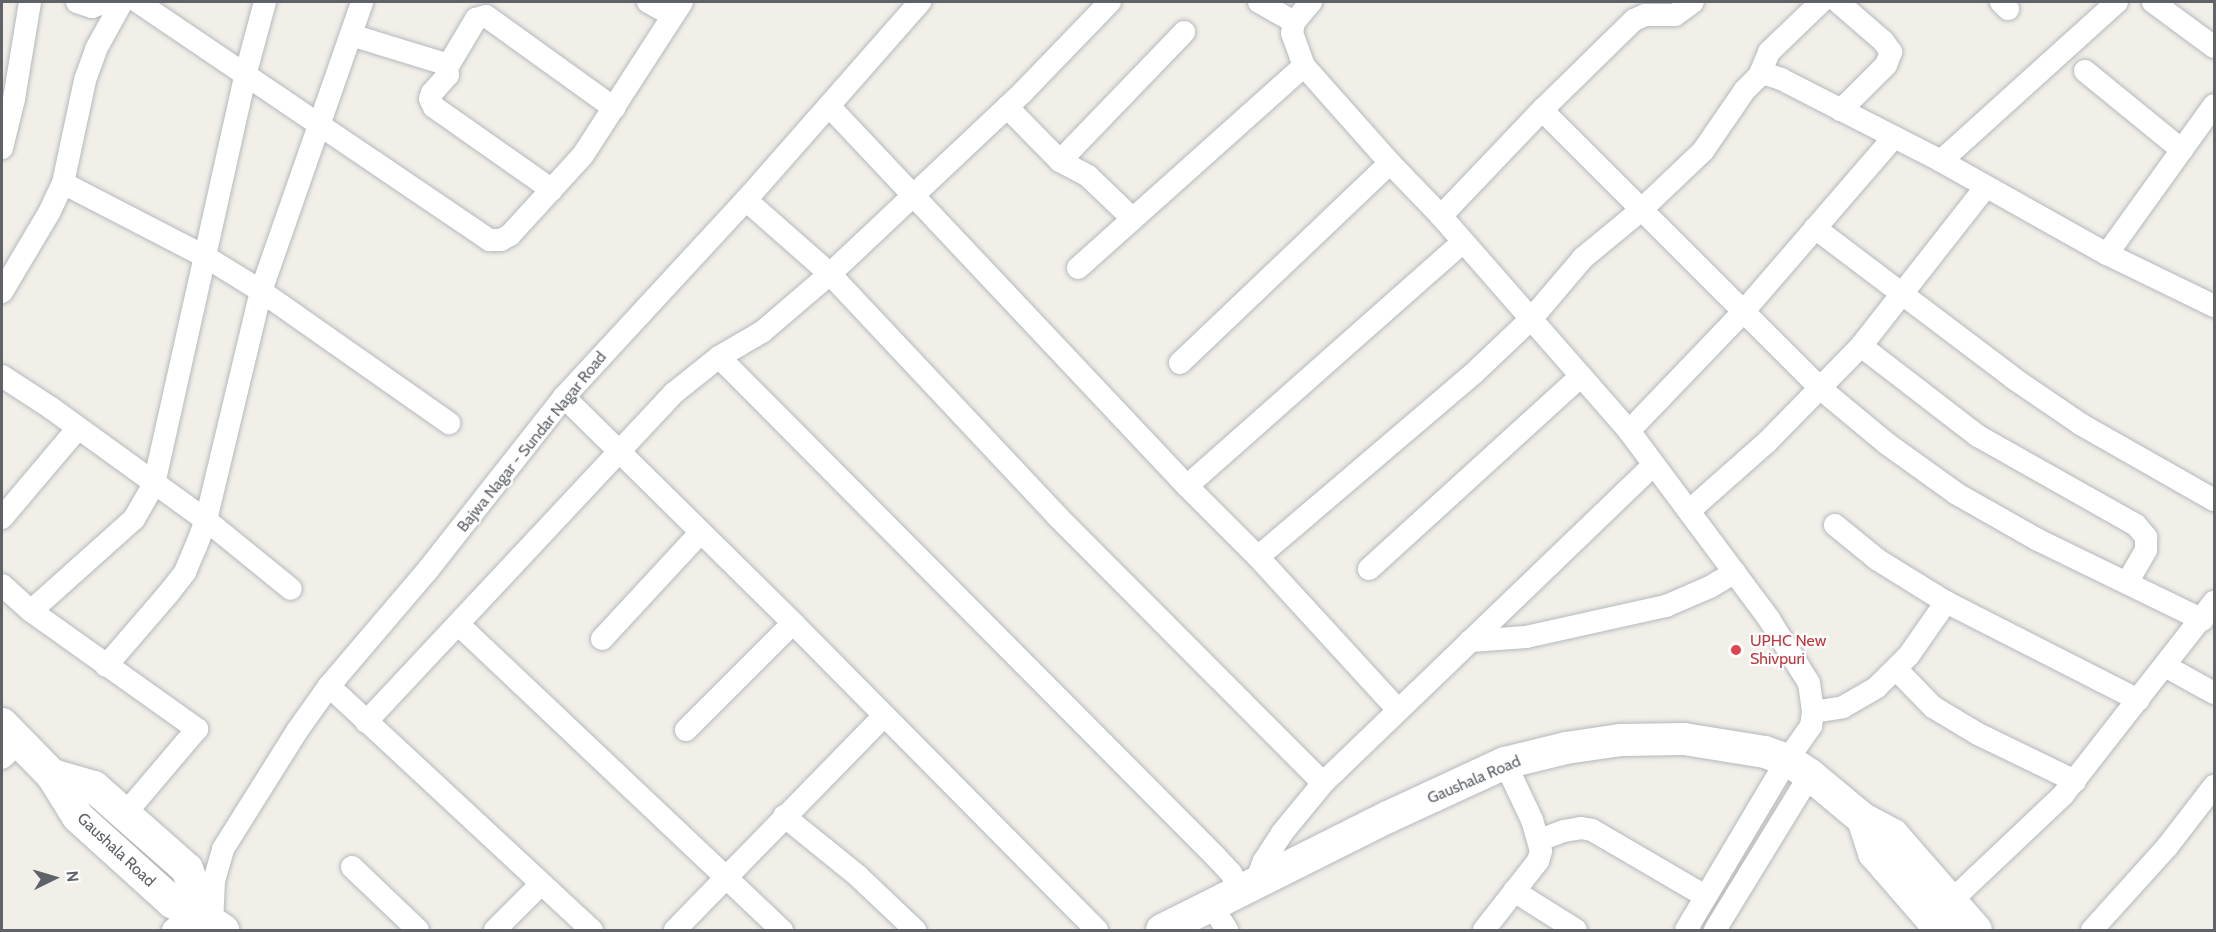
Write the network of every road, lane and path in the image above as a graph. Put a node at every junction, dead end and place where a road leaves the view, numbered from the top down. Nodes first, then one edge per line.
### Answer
1 (30, 2) edge
2 (77, 2) edge
3 (106, 2) edge
4 (122, 2) edge
5 (138, 2) edge
6 (265, 2) edge
7 (362, 2) edge
8 (648, 2) edge
9 (920, 2) edge
10 (1110, 2) edge
11 (1259, 2) edge
12 (1311, 2) edge
13 (1693, 2) edge
14 (1821, 2) edge
15 (1838, 2) edge
16 (2117, 2) edge
17 (2154, 2) edge
18 (677, 8) edge
19 (1294, 22) junction
20 (1184, 32) dead end
21 (351, 35) junction
22 (2214, 46) edge
23 (448, 66) junction
24 (1304, 66) junction
25 (2085, 71) dead end
26 (245, 76) junction
27 (1759, 76) junction
28 (2214, 105) edge
29 (829, 106) junction
30 (1007, 107) junction
31 (614, 108) junction
32 (1542, 110) junction
33 (1841, 110) junction
34 (318, 125) junction
35 (1894, 137) junction
36 (2, 148) edge
37 (2182, 150) junction
38 (1060, 161) junction
39 (1941, 161) junction
40 (1390, 163) junction
41 (63, 183) junction
42 (1985, 188) junction
43 (552, 190) junction
44 (914, 195) junction
45 (746, 200) junction
46 (1641, 210) junction
47 (1442, 216) junction
48 (1133, 219) junction
49 (1815, 228) junction
50 (1463, 242) junction
51 (2107, 254) junction
52 (206, 257) junction
53 (1078, 268) dead end
54 (830, 274) junction
55 (261, 291) junction
56 (2, 292) edge
57 (1900, 293) junction
58 (2214, 305) edge
59 (1743, 312) junction
60 (1532, 318) junction
61 (1861, 346) junction
62 (719, 357) junction
63 (1180, 363) dead end
64 (2, 376) edge
65 (1580, 377) junction
66 (1821, 388) junction
67 (564, 398) junction
68 (449, 423) dead end
69 (78, 428) junction
70 (1629, 431) junction
71 (619, 452) junction
72 (1653, 465) junction
73 (154, 484) junction
74 (1187, 486) junction
75 (2214, 500) edge
76 (1689, 511) junction
77 (2, 518) edge
78 (206, 520) junction
79 (1835, 525) dead end
80 (700, 533) junction
81 (1258, 557) junction
82 (1369, 569) dead end
83 (1735, 572) junction
84 (2127, 583) junction
85 (2, 585) edge
86 (291, 589) dead end
87 (1946, 602) junction
88 (32, 611) junction
89 (2209, 611) edge
90 (793, 623) junction
91 (458, 624) junction
92 (602, 639) dead end
93 (1470, 641) junction
94 (106, 666) junction
95 (2165, 666) junction
96 (1897, 670) junction
97 (329, 686) junction
98 (2214, 693) edge
99 (2138, 700) junction
100 (1398, 710) junction
101 (1813, 712) junction
102 (884, 716) junction
103 (366, 722) junction
104 (686, 730) dead end
105 (7, 742) edge
106 (1505, 763) junction
107 (1798, 767) junction
108 (52, 775) junction
109 (2075, 782) junction
110 (1323, 783) junction
111 (2214, 786) edge
112 (125, 814) junction
113 (784, 816) junction
114 (1540, 840) junction
115 (352, 867) dead end
116 (725, 876) junction
117 (541, 884) junction
118 (1248, 888) junction
119 (1514, 891) junction
120 (1706, 896) junction
121 (1946, 916) edge
122 (1219, 918) edge
123 (196, 919) edge
124 (418, 930) edge
125 (495, 930) edge
126 (592, 930) edge
127 (675, 930) edge
128 (782, 930) edge
129 (915, 930) edge
130 (1097, 930) edge
131 (1162, 930) edge
132 (1484, 930) edge
133 (1576, 930) edge
134 (1686, 930) edge
135 (1715, 930) edge
136 (1976, 930) edge
137 (2092, 930) edge

1 - 36 street
2 - 3 street
4 - 41 street
5 - 26 street
6 - 26 street
7 - 21 street
8 - 18 street
9 - 29 street, Bajwa Nagar - Sundar Nagar Road
10 - 30 street
11 - 19 street
12 - 19 street
13 - 32 street
14 - 27 street
15 - 33 street
16 - 39 street
17 - 22 street
18 - 31 street
19 - 24 street
20 - 38 street
21 - 23 street
21 - 34 street
23 - 31 street
23 - 43 street
24 - 40 street
24 - 48 street
25 - 37 street
26 - 34 street
26 - 52 street
27 - 33 street
27 - 46 street
28 - 37 street
29 - 44 street
29 - 45 street, Bajwa Nagar - Sundar Nagar Road
30 - 38 street
30 - 44 street
31 - 43 street
32 - 46 street
32 - 47 street
33 - 35 street
34 - 43 street
34 - 55 street
35 - 39 street
35 - 49 street
37 - 51 street
38 - 48 street
39 - 42 street
40 - 47 street
40 - 63 street
41 - 52 street
41 - 56 street
42 - 51 street
42 - 57 street
44 - 54 street
44 - 74 street
45 - 54 street
45 - 67 street, Bajwa Nagar - Sundar Nagar Road
46 - 59 street
46 - 60 street
47 - 50 street
48 - 53 street
49 - 57 street
49 - 59 street
50 - 60 street
50 - 74 street
51 - 58 street
52 - 55 street
52 - 73 street
54 - 62 street
54 - 110 street
55 - 68 street
55 - 78 street
57 - 61 street
57 - 75 street
59 - 66 street
59 - 70 street
60 - 65 street
60 - 81 street
61 - 66 street
61 - 84 street
62 - 71 street
62 - 118 street
64 - 69 street
65 - 70 street
65 - 82 street
66 - 76 street
66 - 84 street
67 - 71 street
67 - 97 street, Bajwa Nagar - Sundar Nagar Road
69 - 73 street
69 - 77 street
70 - 72 street
71 - 80 street
71 - 91 street
72 - 76 street
72 - 93 street
73 - 78 street
73 - 88 street
74 - 81 street
76 - 83 street
78 - 86 street
78 - 94 street
79 - 87 street
80 - 90 street
80 - 92 street
81 - 100 street
83 - 93 street
83 - 101 street
84 - 89 street
85 - 88 street
87 - 96 street
87 - 99 street
88 - 94 street
89 - 95 street
90 - 102 street
90 - 104 street
91 - 103 street
91 - 116 street
93 - 100 street
94 - 112 street
95 - 98 street
95 - 99 street
96 - 101 street
96 - 109 street
97 - 103 street
97 - 123 street, Bajwa Nagar - Sundar Nagar Road
99 - 109 street
100 - 110 street
101 - 107 street
102 - 113 street
102 - 130 street
103 - 117 street
105 - 108 street, Gaushala Road
106 - 107 street, Gaushala Road
106 - 114 street
106 - 118 street, Gaushala Road
107 - 120 street
107 - 121 street, Gaushala Road
107 - 135 street
108 - 112 street
108 - 123 street, Gaushala Road
109 - 121 street
110 - 118 street
111 - 137 street
112 - 123 street
113 - 116 street
113 - 129 street
114 - 119 street
114 - 120 street
115 - 124 street
116 - 127 street
116 - 128 street
117 - 125 street
117 - 126 street
118 - 122 street, Gaushala Road
119 - 132 street
119 - 133 street
120 - 134 street
121 - 136 street
122 - 131 street, Gaushala Road

